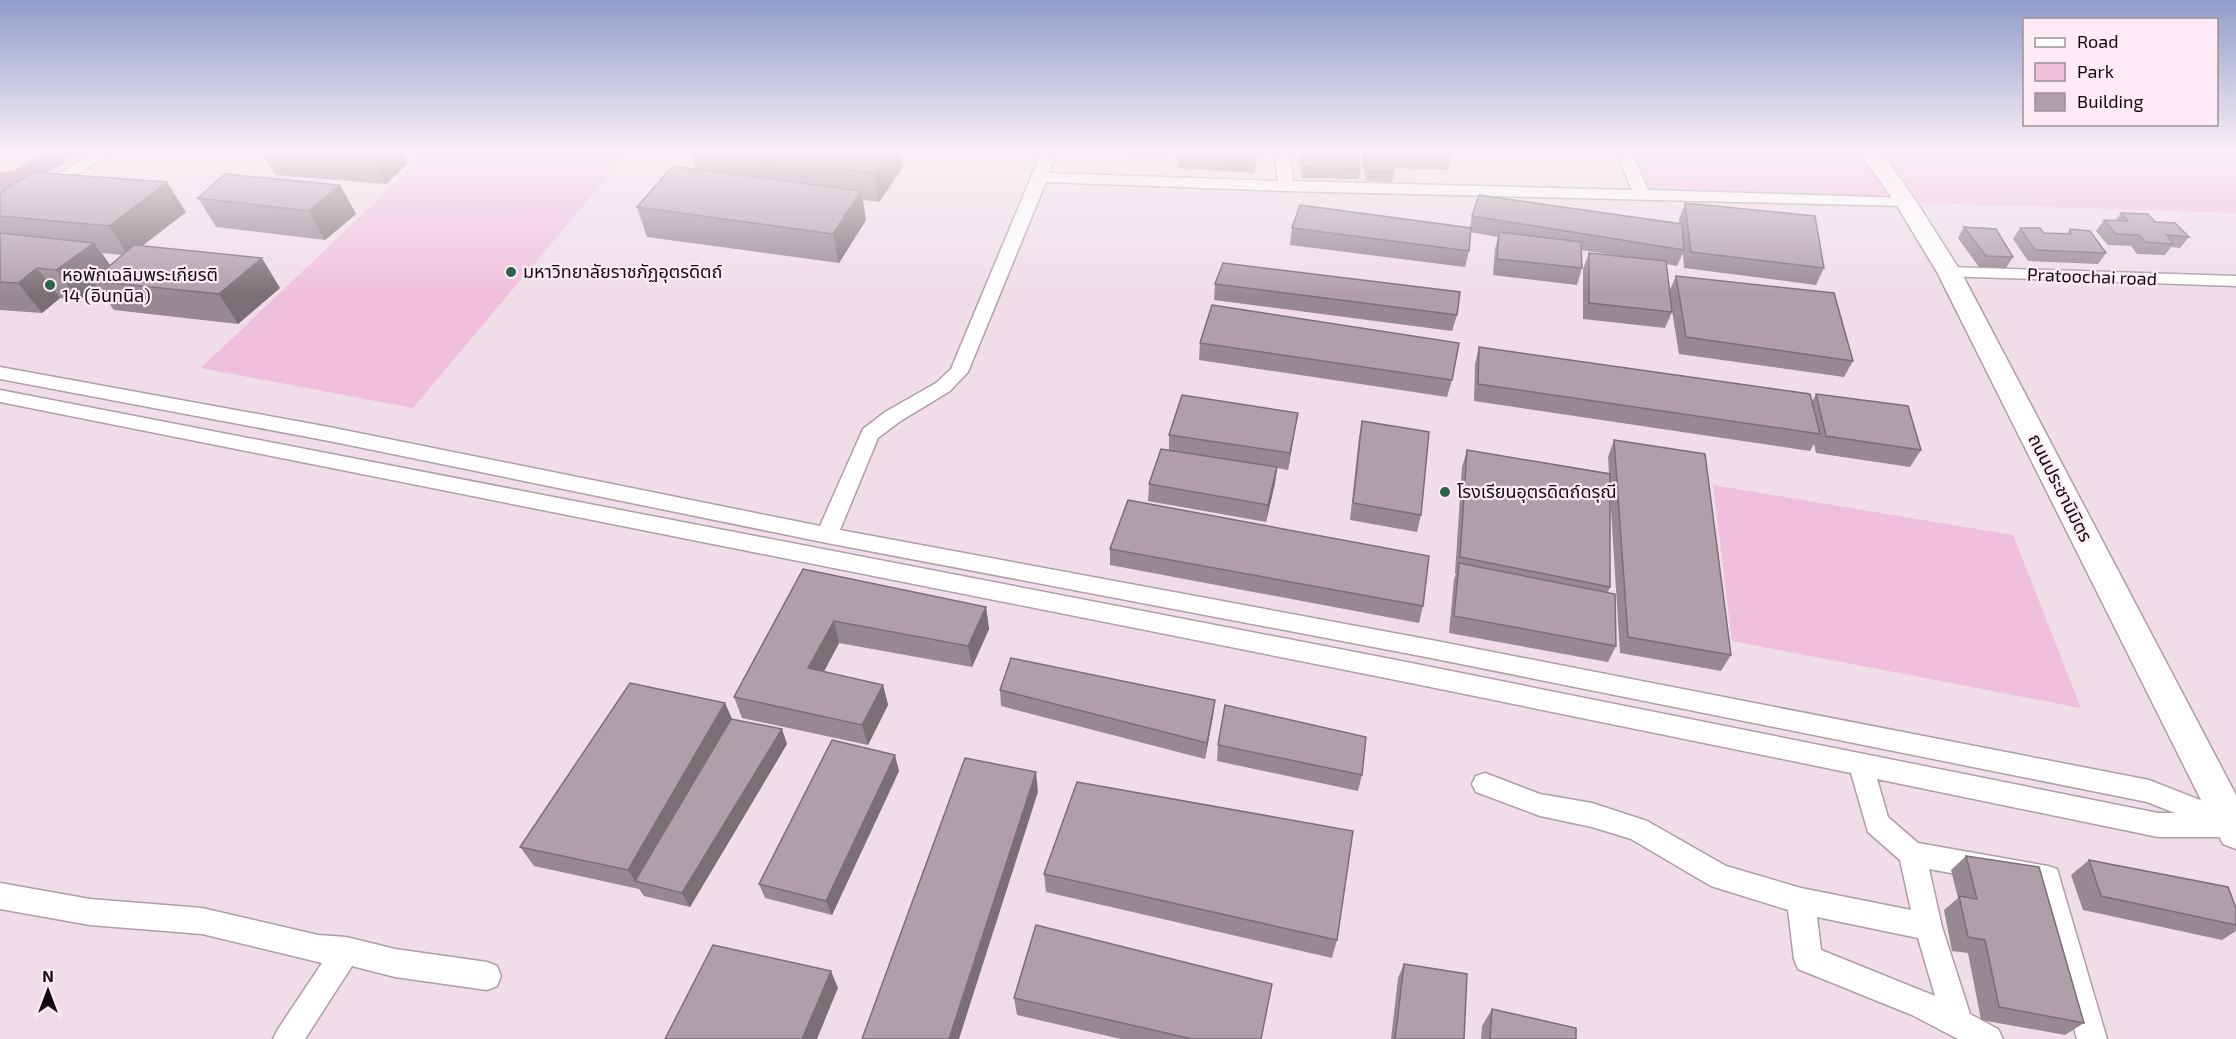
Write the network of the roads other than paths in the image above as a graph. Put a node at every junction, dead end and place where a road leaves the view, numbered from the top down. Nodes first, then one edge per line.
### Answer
1 (1031, 199) edge
2 (1848, 199) edge
3 (1905, 201) joint
4 (1948, 272) junction
5 (2236, 282) edge
6 (0, 373) edge
7 (0, 396) edge
8 (329, 434) junction
9 (308, 454) junction
10 (827, 535) junction
11 (1861, 765) junction
12 (1485, 784) dead end
13 (2235, 827) edge
14 (1912, 854) junction
15 (0, 896) edge
16 (1801, 901) junction
17 (1928, 927) junction
18 (346, 951) junction
19 (488, 976) dead end
20 (1958, 1023) junction
21 (288, 1039) edge
22 (1988, 1039) edge
23 (2092, 1039) edge

1 - 10 street
2 - 3 street
3 - 4 main road, ถนนประชานิมิตร
4 - 5 street, Pratoochai road
4 - 13 main road, ถนนประชานิมิตร
6 - 8 street
7 - 9 street
8 - 9 street
8 - 10 street
9 - 11 street
10 - 13 street
11 - 13 street
11 - 14 street
12 - 16 street
14 - 17 street
14 - 23 street
15 - 18 street
16 - 17 street
16 - 20 street
17 - 20 street
18 - 19 street
18 - 21 street
20 - 22 street

